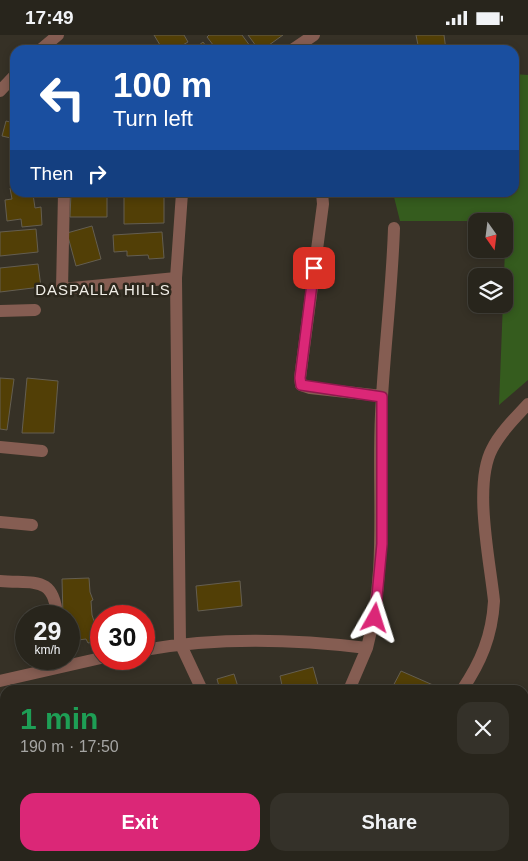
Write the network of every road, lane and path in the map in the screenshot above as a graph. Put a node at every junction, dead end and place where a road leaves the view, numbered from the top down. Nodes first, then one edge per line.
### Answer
1 (58, 35) edge
2 (314, 35) edge
3 (46, 45) edge
4 (299, 45) edge
5 (10, 80) edge
6 (0, 91) edge
7 (64, 197) edge
8 (182, 197) edge
9 (322, 197) edge
10 (394, 228) dead end
11 (176, 277) junction
12 (0, 311) edge
13 (35, 311) dead end
14 (382, 397) junction
15 (528, 404) edge
16 (0, 447) edge
17 (42, 451) dead end
18 (0, 522) edge
19 (32, 525) dead end
20 (0, 581) edge
21 (56, 605) edge
22 (180, 643) junction
23 (155, 648) edge
24 (367, 648) junction
25 (37, 670) edge
26 (0, 681) edge
27 (200, 685) edge
28 (351, 685) edge
29 (465, 685) edge

1 - 3 street
2 - 4 street
5 - 6 street
7 - 11 street
8 - 11 street
9 - 14 street
10 - 14 street
11 - 22 street
12 - 13 street
14 - 24 street
15 - 29 street
16 - 17 street
18 - 19 street
20 - 21 street
22 - 23 street
22 - 24 street
22 - 27 street
24 - 28 street
25 - 26 street

